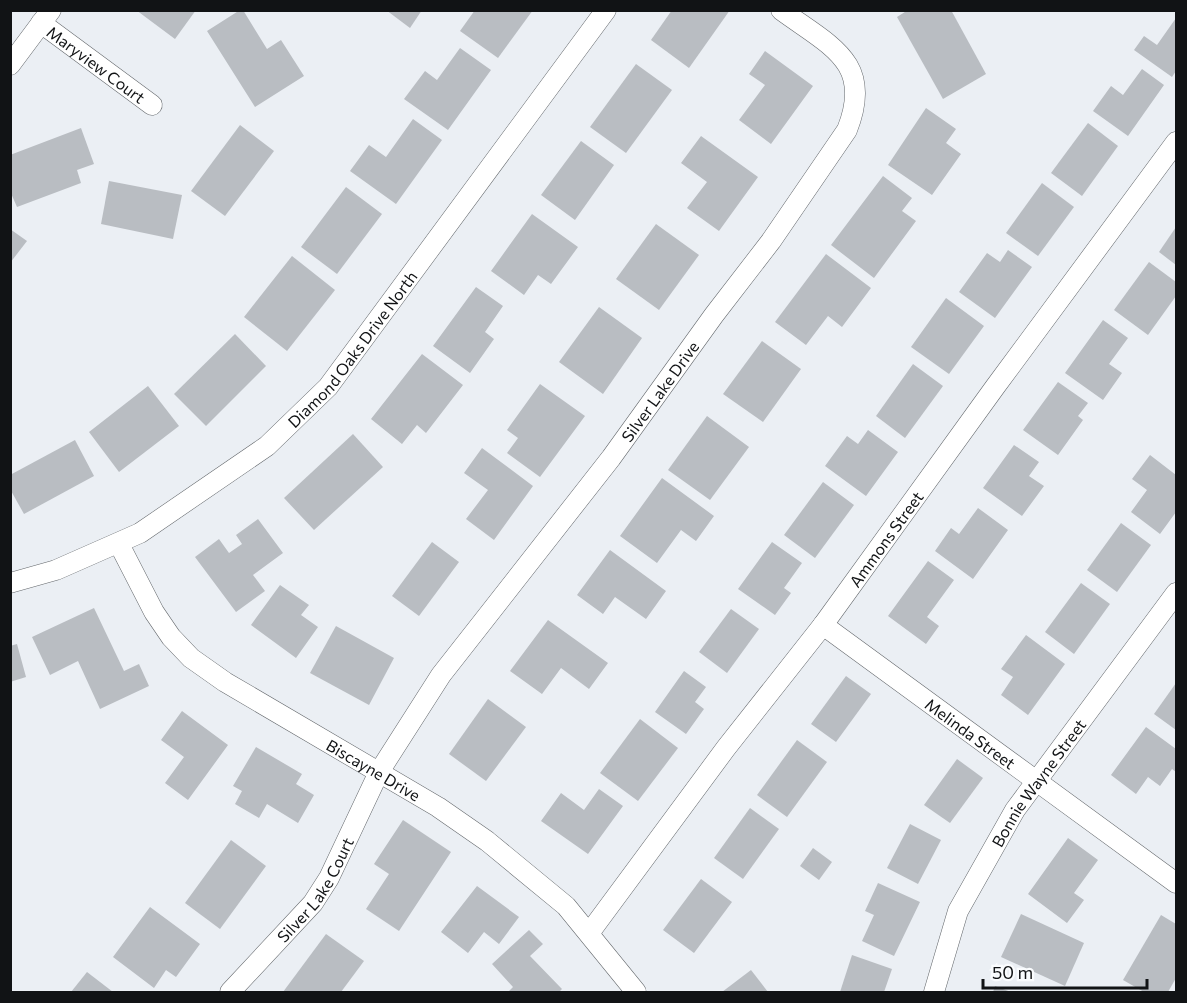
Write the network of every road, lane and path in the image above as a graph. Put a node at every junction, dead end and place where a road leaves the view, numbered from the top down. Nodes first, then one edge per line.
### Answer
1 (606, 10) edge
2 (782, 10) edge
3 (46, 17) edge
4 (10, 65) edge
5 (152, 105) dead end
6 (1176, 142) edge
7 (119, 544) junction
8 (10, 583) edge
9 (1176, 593) edge
10 (823, 625) junction
11 (379, 772) junction
12 (1038, 779) junction
13 (1176, 883) edge
14 (590, 932) junction
15 (230, 993) edge
16 (636, 993) edge
17 (934, 993) edge

1 - 7 street, Diamond Oaks Drive North
2 - 11 street, Silver Lake Drive
3 - 4 street
3 - 5 street, Maryview Court
6 - 10 street, Ammons Street
7 - 8 street, Diamond Oaks Drive North
7 - 11 street, Biscayne Drive
9 - 12 street, Bonnie Wayne Street
10 - 12 street, Melinda Street
10 - 14 street, Ammons Street
11 - 14 street, Biscayne Drive
11 - 15 street, Silver Lake Court
12 - 13 street, Melinda Street
12 - 17 street, Bonnie Wayne Street
14 - 16 street, Biscayne Drive

